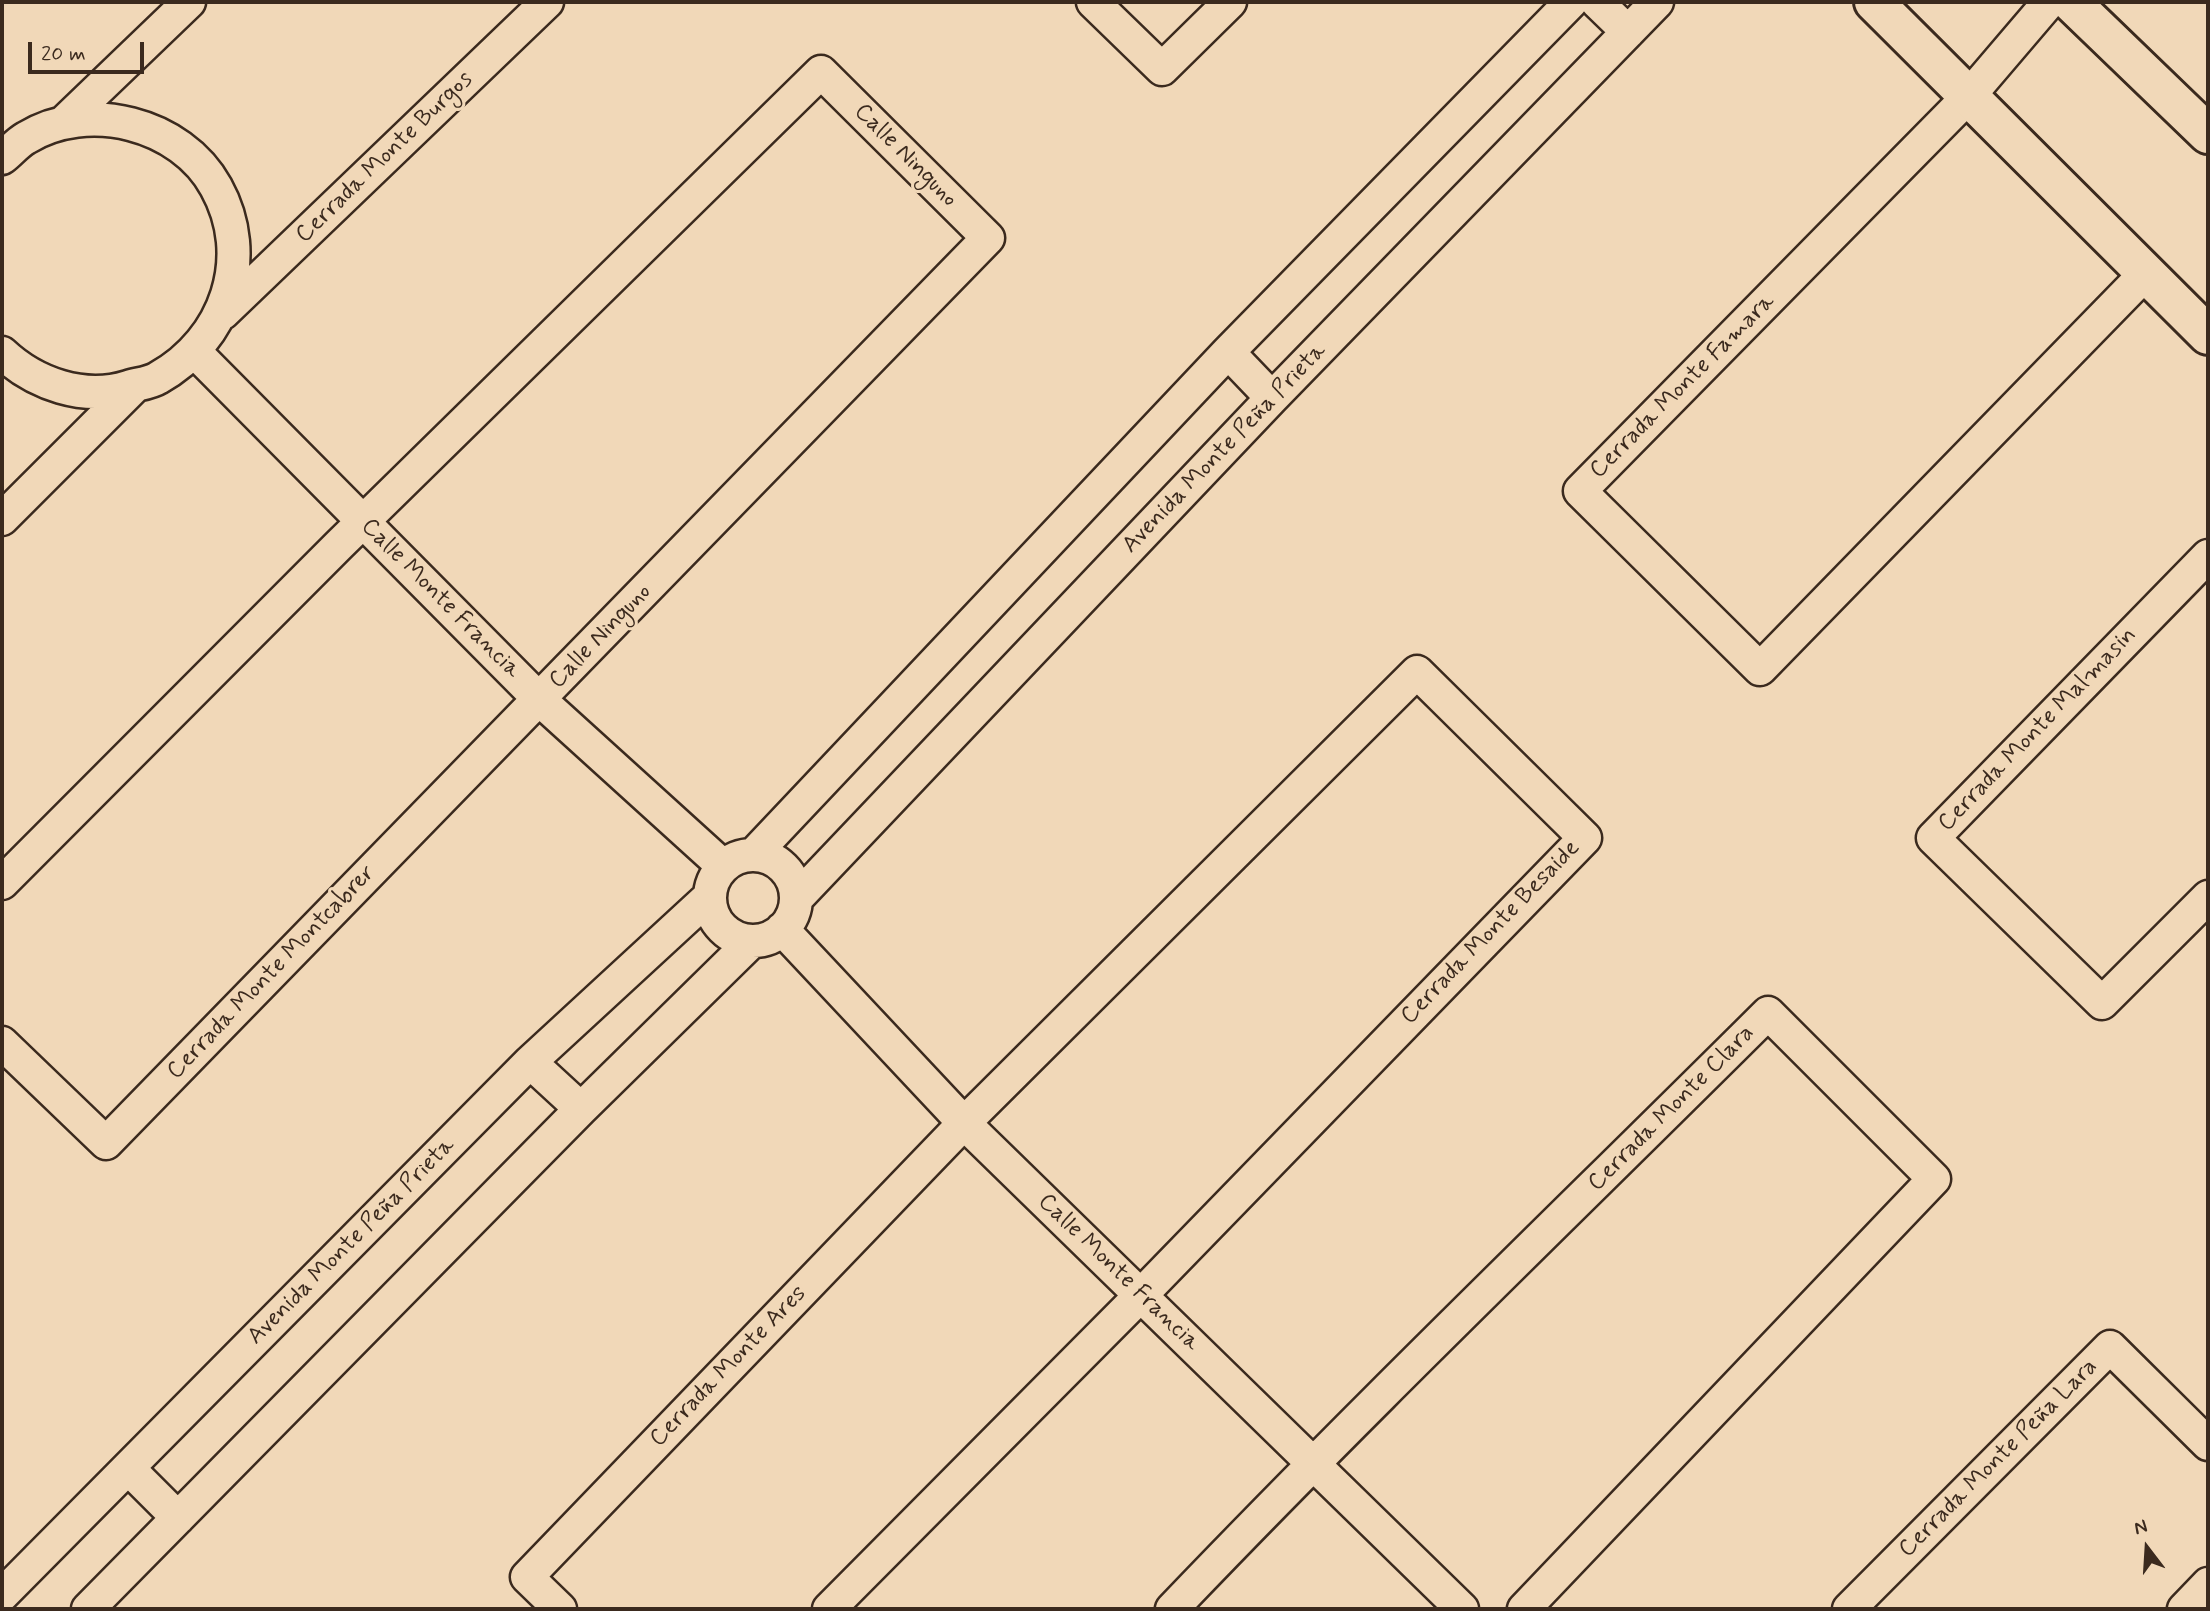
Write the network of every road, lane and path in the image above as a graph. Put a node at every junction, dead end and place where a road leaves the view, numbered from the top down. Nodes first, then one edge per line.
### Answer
1 (189, 2) edge
2 (547, 2) edge
3 (1093, 2) edge
4 (1230, 2) edge
5 (1571, 2) edge
6 (1597, 2) edge
7 (1657, 2) edge
8 (1874, 2) edge
9 (2049, 2) edge
10 (2071, 2) edge
11 (1628, 32) junction
12 (1968, 96) junction
13 (64, 122) junction
14 (2208, 134) edge
15 (2, 158) edge
16 (2146, 272) junction
17 (222, 314) junction
18 (2208, 335) edge
19 (195, 352) junction
20 (1228, 352) junction
21 (2, 353) edge
22 (136, 385) junction
23 (1272, 398) junction
24 (2, 519) edge
25 (365, 523) junction
26 (2208, 556) edge
27 (540, 700) junction
28 (754, 854) junction
29 (723, 866) junction
30 (2, 883) edge
31 (709, 897) junction
32 (2208, 897) edge
33 (796, 899) junction
34 (782, 929) junction
35 (752, 941) junction
36 (2, 1043) edge
37 (530, 1062) junction
38 (580, 1109) junction
39 (964, 1124) junction
40 (1141, 1296) junction
41 (2208, 1444) edge
42 (1312, 1462) junction
43 (128, 1468) junction
44 (178, 1518) junction
45 (2208, 1584) edge
46 (2, 1595) edge
47 (88, 1609) edge
48 (559, 1609) edge
49 (829, 1609) edge
50 (1172, 1609) edge
51 (1462, 1609) edge
52 (1524, 1609) edge
53 (1849, 1609) edge
54 (2184, 1609) edge

1 - 13 street
2 - 17 street, Cerrada Monte Burgos
3 - 4 street
5 - 20 street
6 - 11 street
7 - 11 street, Avenida Monte Peña Prieta
8 - 12 street
9 - 12 street, Cerrada Monte Famara
10 - 14 street
11 - 23 street, Avenida Monte Peña Prieta
12 - 16 street
12 - 16 street, Cerrada Monte Famara
13 - 15 street
13 - 17 street
16 - 18 street
17 - 19 street
19 - 22 street
19 - 25 street, Calle Monte Francia
20 - 23 street
20 - 28 street
21 - 22 street
22 - 24 street
23 - 33 street, Avenida Monte Peña Prieta
25 - 27 street, Calle Monte Francia
25 - 27 street, Calle Ninguno
25 - 30 street
26 - 32 street, Cerrada Monte Malmasin
27 - 29 street, Calle Monte Francia
27 - 36 street, Cerrada Monte Montcabrer
28 - 29 street
28 - 33 street
29 - 31 street
31 - 35 street
31 - 37 street, Avenida Monte Peña Prieta
33 - 34 street
34 - 35 street
34 - 39 street, Calle Monte Francia
35 - 38 street
37 - 38 street
37 - 43 street, Avenida Monte Peña Prieta
38 - 44 street
39 - 40 street, Calle Monte Francia
39 - 40 street, Cerrada Monte Besaide
39 - 48 street, Cerrada Monte Ares
40 - 42 street, Calle Monte Francia
40 - 49 street
41 - 53 street, Cerrada Monte Peña Lara
42 - 50 street
42 - 51 street, Calle Monte Francia
42 - 52 street, Cerrada Monte Clara
43 - 44 street
43 - 46 street, Avenida Monte Peña Prieta
44 - 47 street
45 - 54 street

